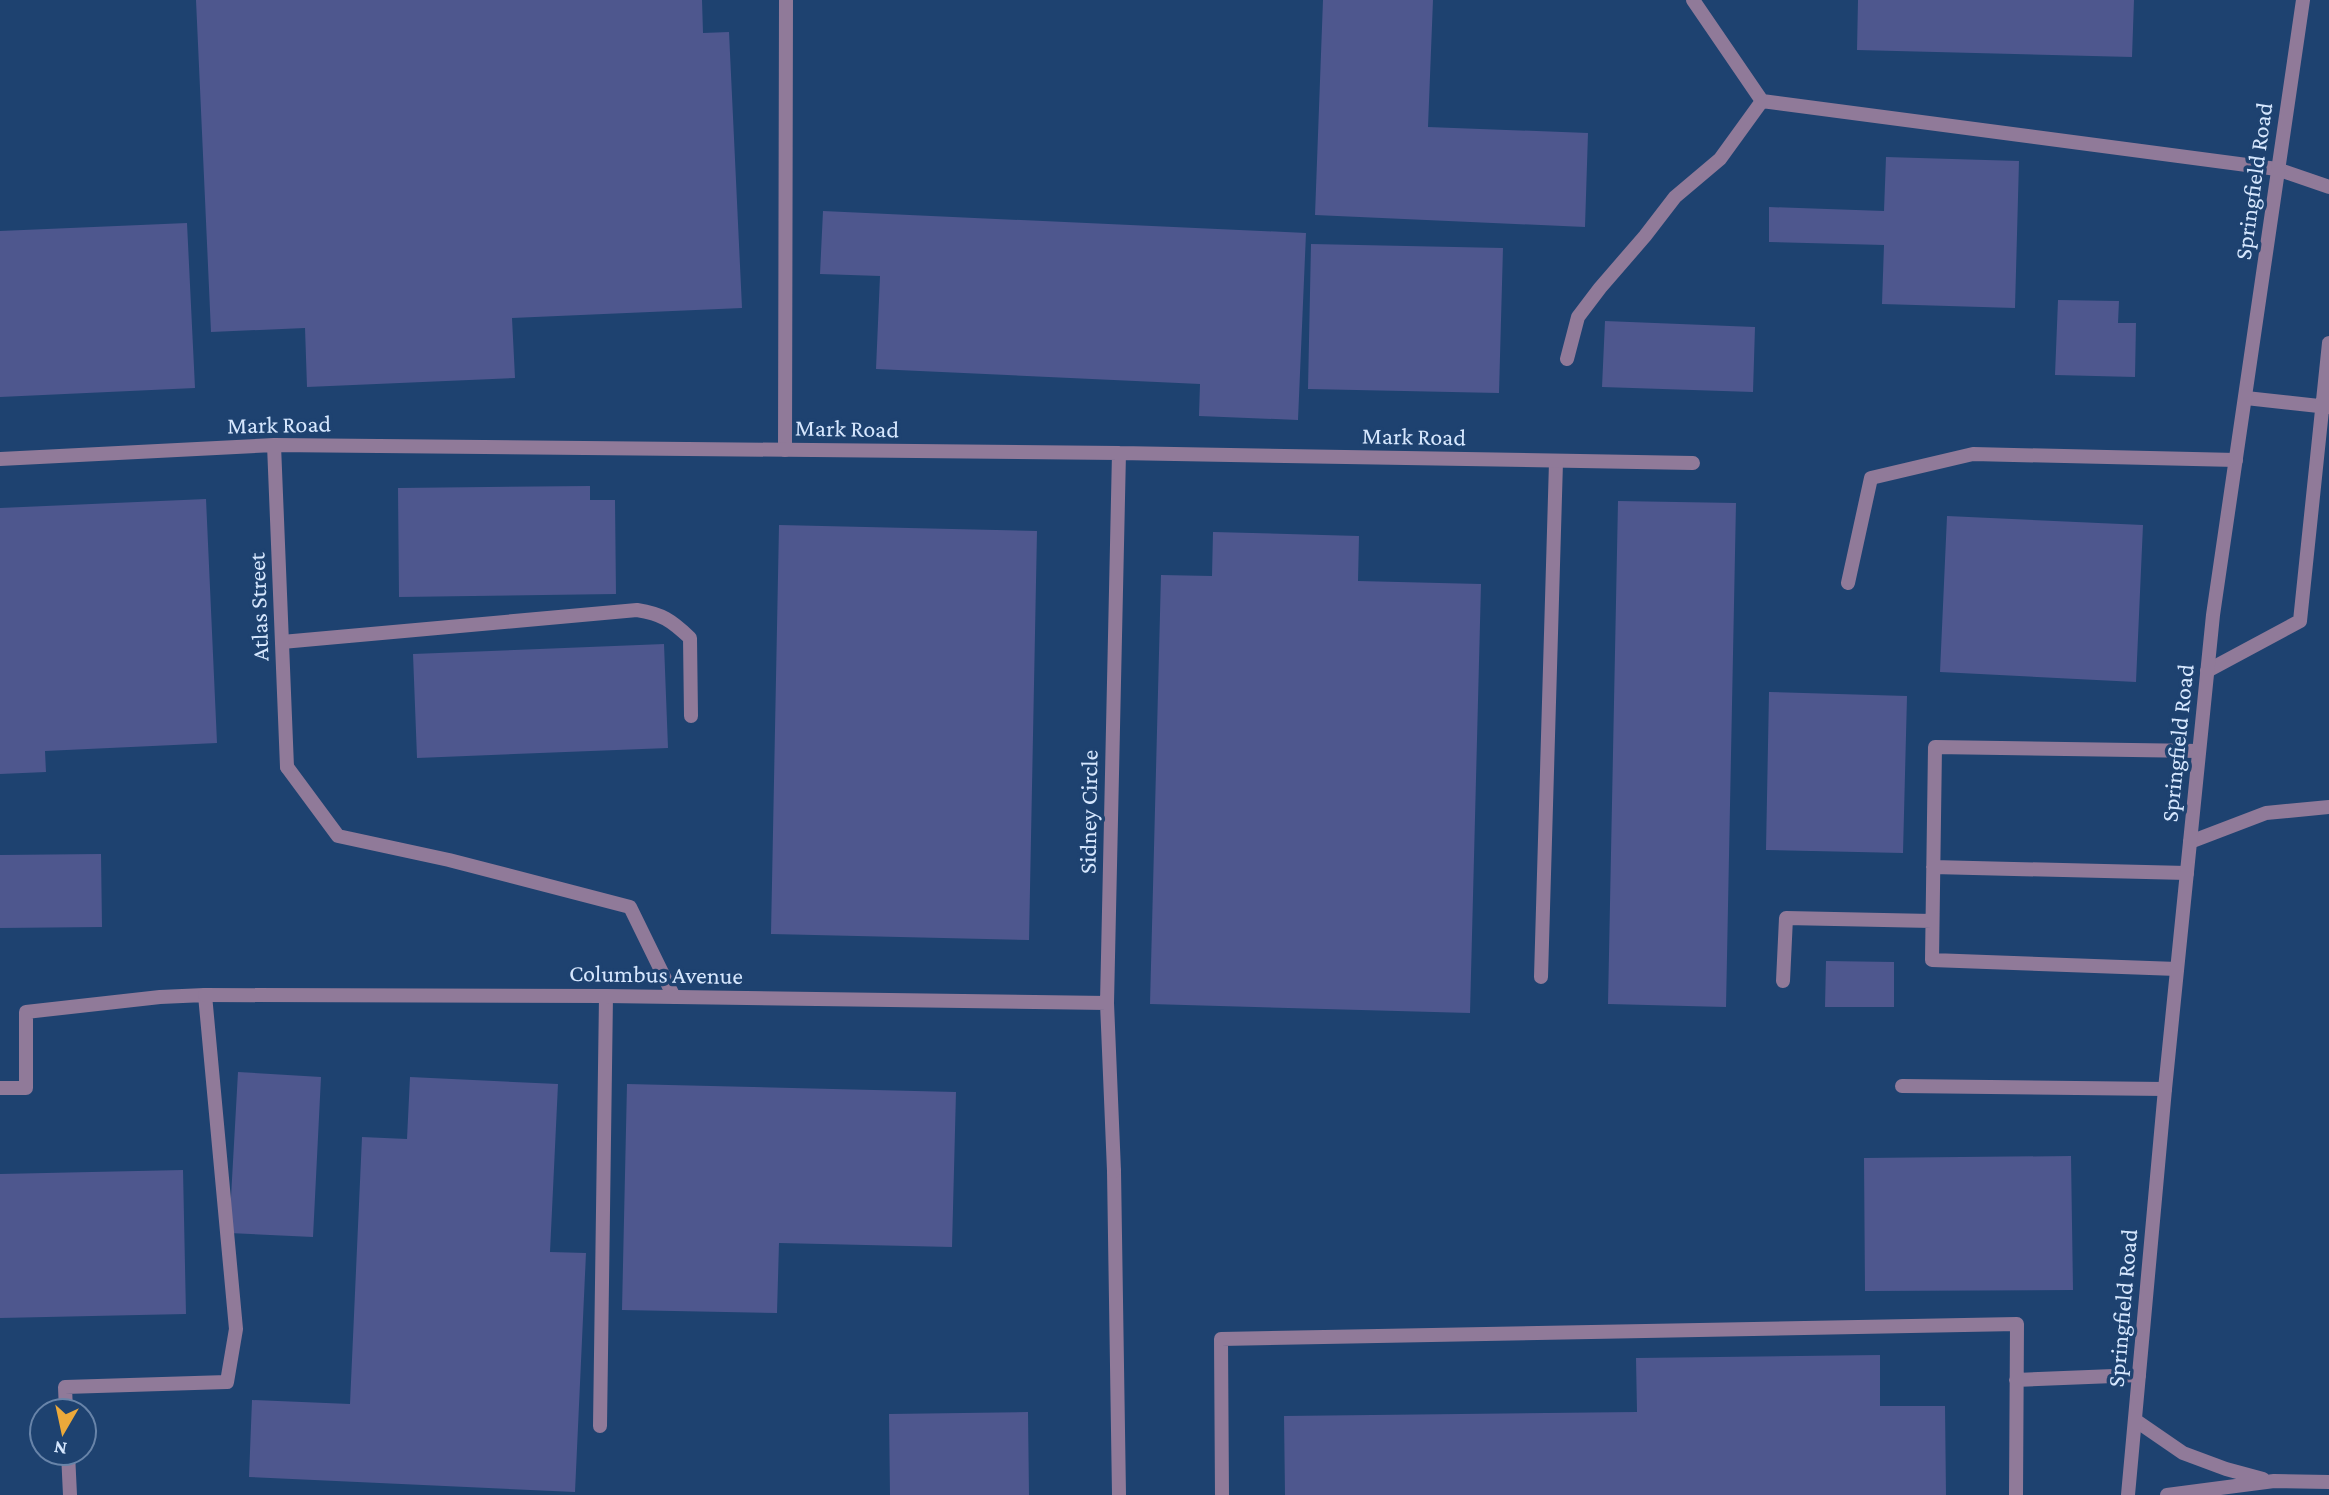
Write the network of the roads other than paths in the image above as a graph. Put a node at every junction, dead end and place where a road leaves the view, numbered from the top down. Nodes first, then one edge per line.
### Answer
1 (786, 0) edge
2 (1693, 0) edge
3 (2303, 0) edge
4 (1762, 101) junction
5 (2277, 169) junction
6 (2329, 187) edge
7 (2329, 343) edge
8 (1567, 359) dead end
9 (2246, 398) junction
10 (2325, 407) edge
11 (274, 445) junction
12 (785, 450) junction
13 (1119, 453) junction
14 (0, 459) edge
15 (2236, 460) junction
16 (1556, 461) junction
17 (1693, 463) dead end
18 (1848, 583) dead end
19 (282, 642) junction
20 (2207, 671) junction
21 (691, 716) dead end
22 (2199, 751) junction
23 (2329, 807) edge
24 (2190, 842) junction
25 (1933, 867) junction
26 (2187, 873) junction
27 (1932, 921) junction
28 (2177, 968) junction
29 (1541, 977) dead end
30 (1783, 981) dead end
31 (205, 995) junction
32 (606, 996) junction
33 (674, 997) junction
34 (1107, 1003) junction
35 (1902, 1086) dead end
36 (0, 1088) edge
37 (2165, 1089) junction
38 (2139, 1376) junction
39 (2016, 1380) junction
40 (65, 1397) edge
41 (2135, 1420) junction
42 (600, 1426) dead end
43 (69, 1467) edge
44 (2274, 1481) junction
45 (2329, 1482) edge
46 (70, 1495) edge
47 (1119, 1495) edge
48 (1222, 1495) edge
49 (2017, 1495) edge
50 (2128, 1495) edge
51 (2167, 1495) edge

1 - 12 street
2 - 4 street
3 - 5 street, Springfield Road
4 - 5 street
4 - 8 street
5 - 6 street
5 - 9 street, Springfield Road
7 - 10 street
9 - 10 street
9 - 15 street, Springfield Road
10 - 20 street
11 - 12 street, Mark Road
11 - 14 street, Mark Road
11 - 19 street, Atlas Street
12 - 13 street, Mark Road
13 - 16 street, Mark Road
13 - 34 street, Sidney Circle
15 - 18 street
15 - 20 street, Springfield Road
16 - 17 street, Mark Road
16 - 29 street
19 - 21 street
19 - 33 street, Atlas Street
20 - 22 street, Springfield Road
22 - 24 street, Springfield Road
22 - 25 street
23 - 24 street
24 - 26 street, Springfield Road
25 - 26 street
25 - 27 street
26 - 28 street, Springfield Road
27 - 28 street
27 - 30 street
28 - 37 street, Springfield Road
31 - 32 street, Columbus Avenue
31 - 36 street, Columbus Avenue
31 - 40 street
32 - 33 street, Columbus Avenue
32 - 42 street
33 - 34 street, Columbus Avenue
34 - 47 street, Sidney Circle
35 - 37 street
37 - 38 street, Springfield Road
38 - 39 street
38 - 41 street, Springfield Road
39 - 48 street
39 - 49 street
41 - 44 street
41 - 50 street, Springfield Road
43 - 46 street
44 - 45 street
44 - 51 street

